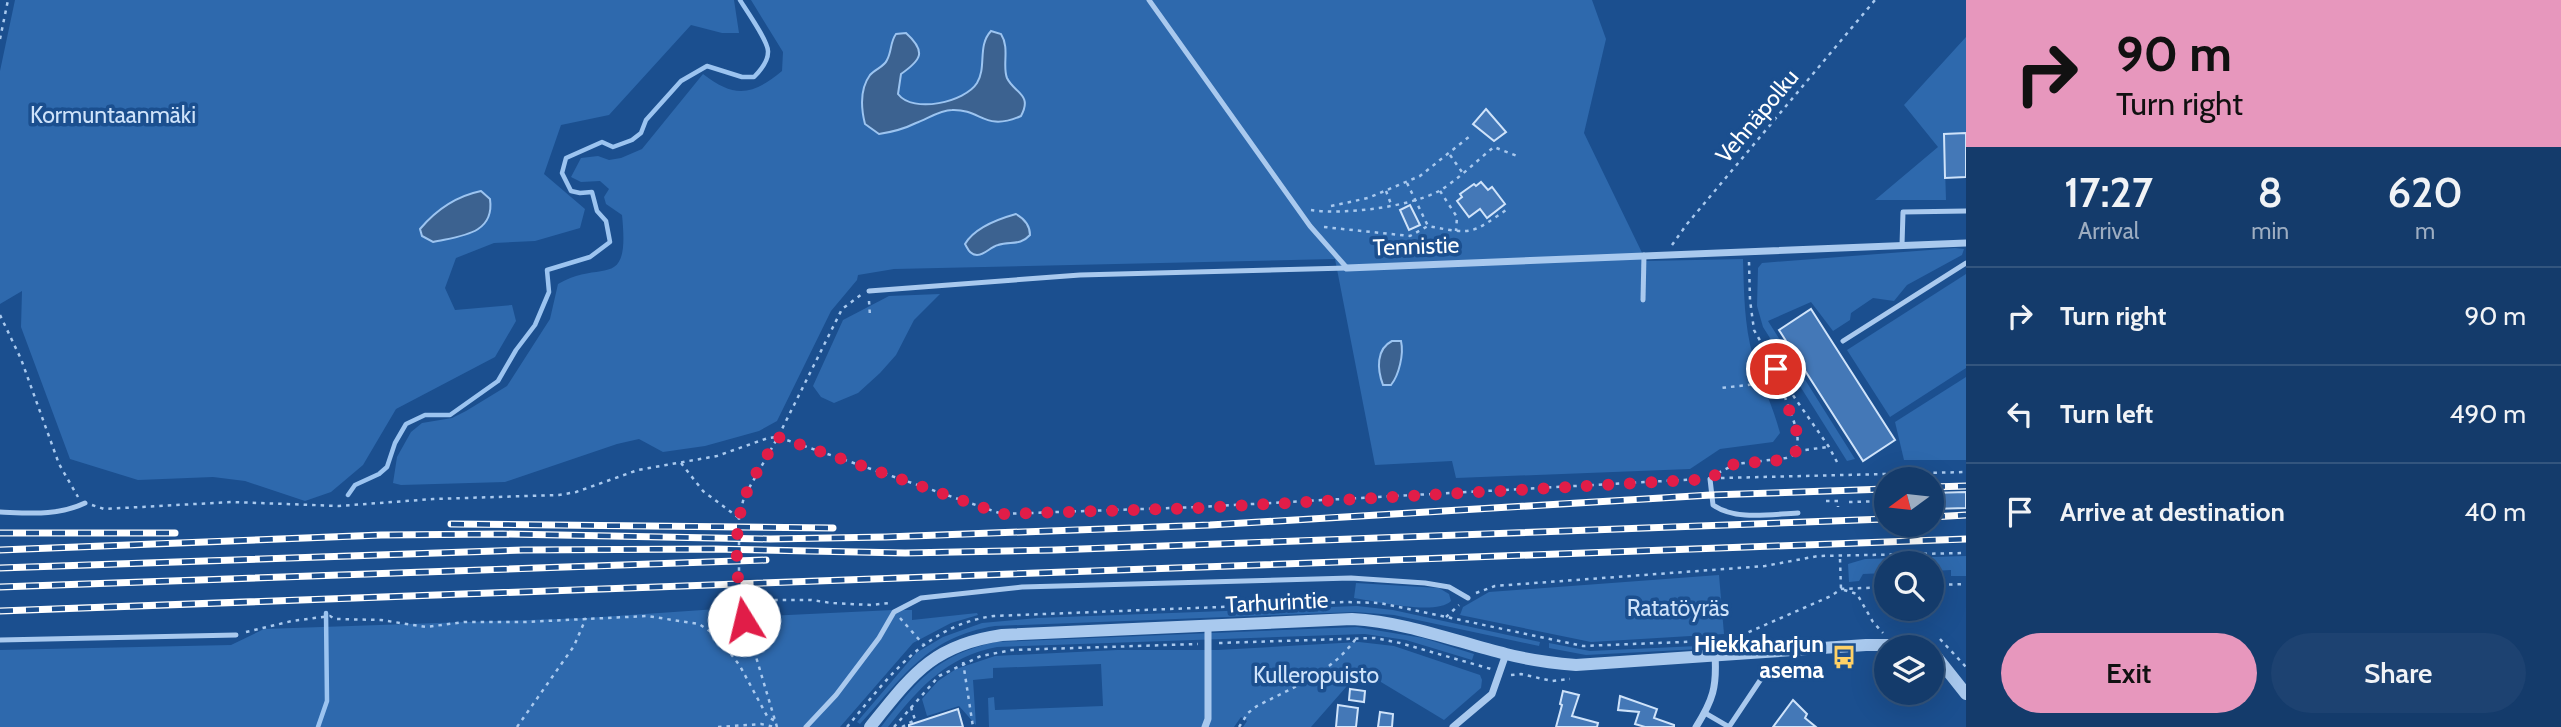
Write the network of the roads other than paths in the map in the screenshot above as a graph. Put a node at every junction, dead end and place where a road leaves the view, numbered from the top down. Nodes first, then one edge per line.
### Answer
1 (1149, 0) edge
2 (1966, 211) edge
3 (1966, 243) edge
4 (1902, 245) junction
5 (1644, 255) junction
6 (1966, 263) edge
7 (1347, 268) junction
8 (869, 291) road end
9 (1643, 300) dead end
10 (1843, 341) dead end
11 (1710, 479) road end
12 (85, 503) road end
13 (0, 512) edge
14 (1798, 513) dead end
15 (1468, 598) road end
16 (1208, 626) junction
17 (236, 635) road end
18 (0, 640) edge
19 (1874, 645) edge
20 (1506, 654) junction
21 (1715, 655) junction
22 (1944, 667) edge
23 (1761, 679) dead end
24 (1965, 692) edge
25 (1705, 713) junction
26 (806, 727) edge
27 (870, 727) edge
28 (1205, 727) edge
29 (1453, 727) edge
30 (1696, 727) edge
31 (1729, 727) edge

1 - 7 lane
2 - 4 lane
3 - 4 street, Tennistie
4 - 5 street, Tennistie
5 - 7 street, Tennistie
5 - 9 lane
6 - 10 lane
7 - 8 lane, Tennistie
11 - 14 lane
12 - 13 lane
15 - 26 lane
16 - 20 street, Tarhurintie
16 - 27 street, Tarhurintie
16 - 28 street
17 - 18 lane
19 - 21 street, Tarhurintie
20 - 21 street, Tarhurintie
20 - 29 street
21 - 25 street
22 - 24 street
23 - 31 lane
25 - 30 street
25 - 31 lane

